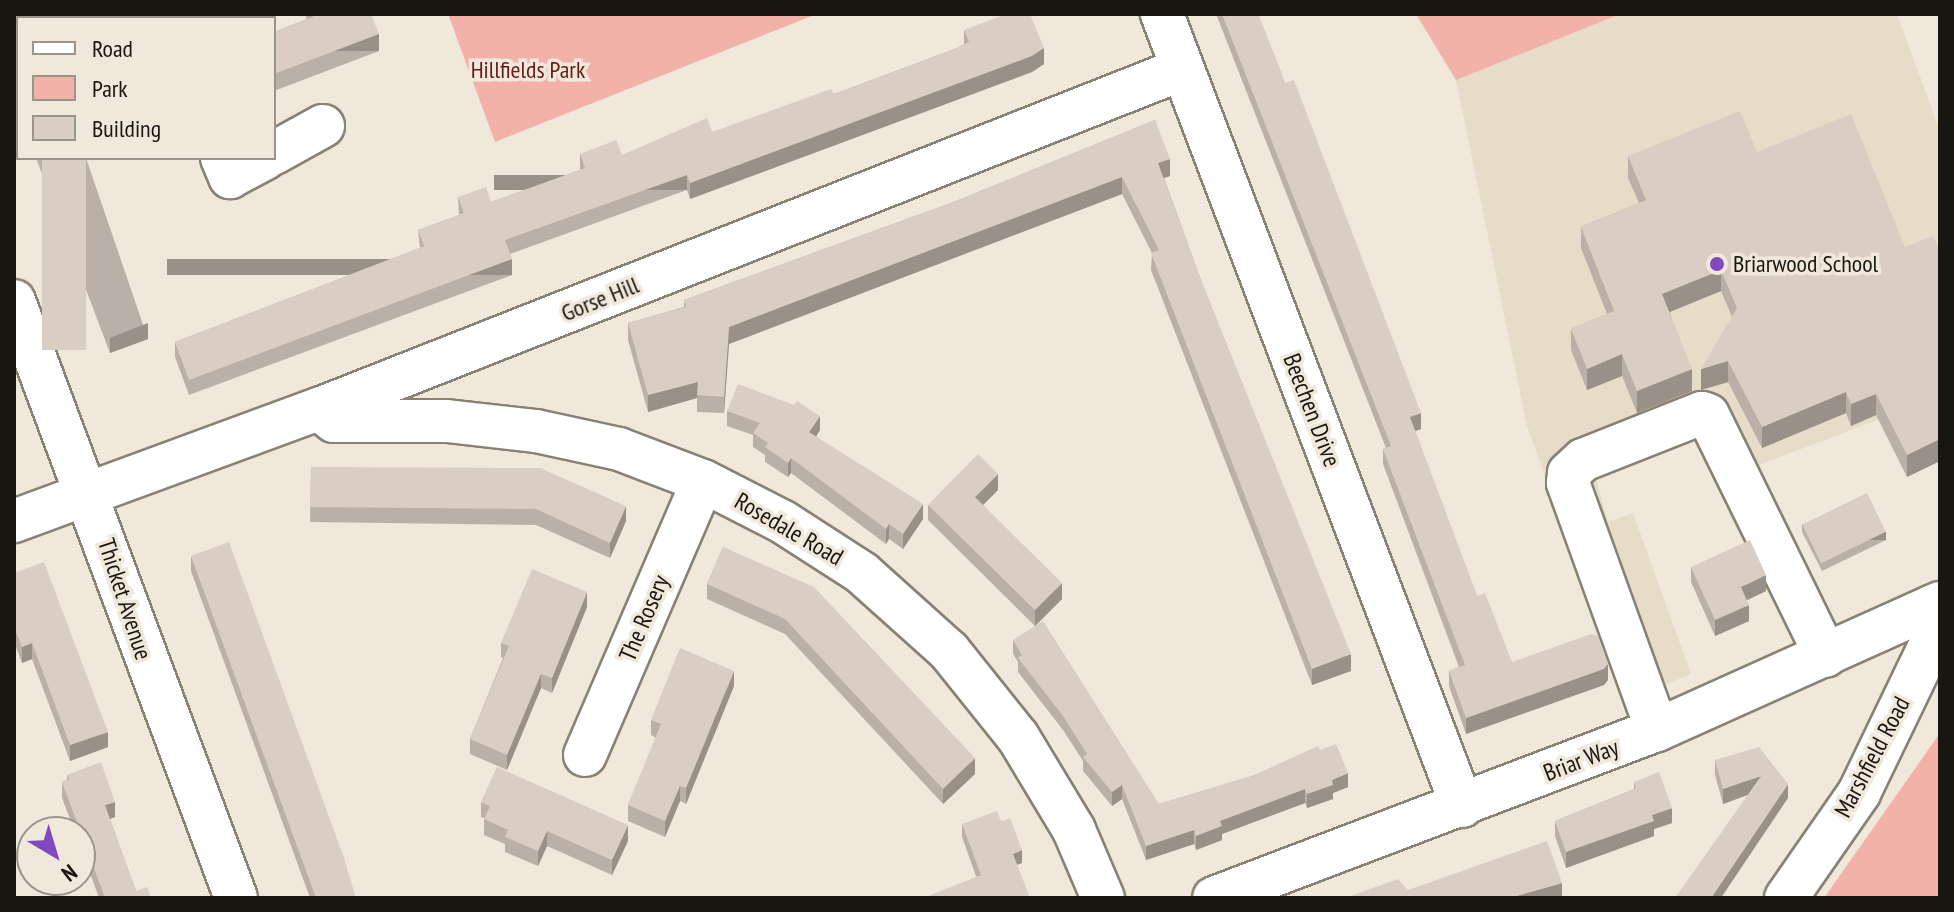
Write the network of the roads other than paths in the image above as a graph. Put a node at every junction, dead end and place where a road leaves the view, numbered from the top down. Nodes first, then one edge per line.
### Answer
1 (1162, 14) edge
2 (1182, 69) junction
3 (323, 126) dead end
4 (276, 152) edge
5 (223, 160) edge
6 (261, 160) edge
7 (14, 301) edge
8 (319, 409) junction
9 (703, 481) junction
10 (90, 494) junction
11 (14, 521) edge
12 (1936, 605) edge
13 (1826, 656) junction
14 (1657, 730) junction
15 (585, 755) dead end
16 (1462, 806) junction
17 (236, 898) edge
18 (1103, 898) edge
19 (1214, 898) edge
20 (1786, 898) edge

1 - 2 street, Beechen Drive
2 - 8 street, Gorse Hill
2 - 16 street, Beechen Drive
3 - 4 street
5 - 6 street
7 - 10 street, Thicket Avenue
8 - 9 street, Rosedale Road
8 - 10 street, Gorse Hill
9 - 15 street, The Rosery
9 - 18 street, Rosedale Road
10 - 11 street, Gorse Hill
10 - 17 street, Thicket Avenue
12 - 13 street, Briar Way
12 - 20 street, Marshfield Road
13 - 14 street, Briar Way
13 - 14 street
14 - 16 street, Briar Way
16 - 19 street, Briar Way

